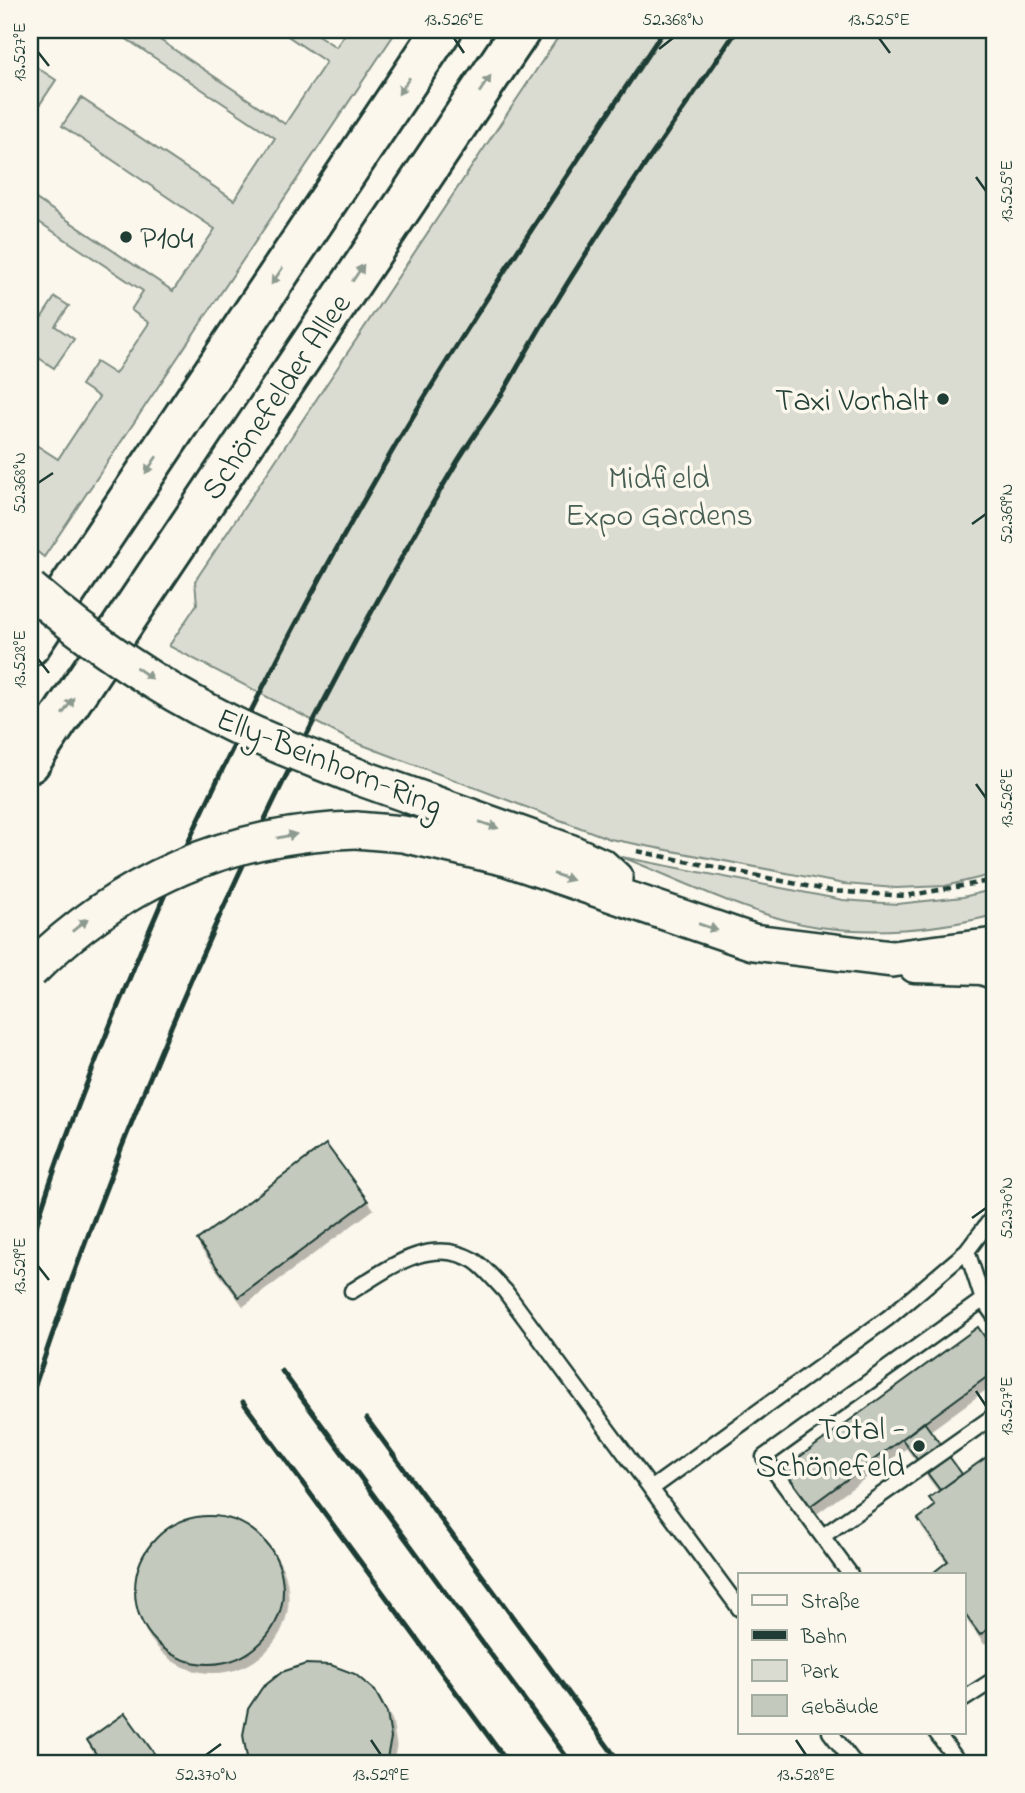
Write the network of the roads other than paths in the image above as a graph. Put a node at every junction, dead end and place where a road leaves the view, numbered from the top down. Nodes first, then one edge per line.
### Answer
1 (442, 30) edge
2 (521, 30) edge
3 (30, 589) edge
4 (30, 646) edge
5 (30, 762) edge
6 (643, 905) junction
7 (995, 946) edge
8 (892, 959) junction
9 (30, 971) edge
10 (995, 975) edge
11 (995, 1214) edge
12 (967, 1251) junction
13 (352, 1291) dead end
14 (989, 1296) edge
15 (995, 1317) edge
16 (995, 1415) edge
17 (651, 1489) junction
18 (823, 1536) junction
19 (849, 1573) edge
20 (738, 1606) edge
21 (995, 1679) edge
22 (965, 1698) edge
23 (832, 1734) edge
24 (937, 1734) edge
25 (854, 1763) edge
26 (959, 1763) edge

1 -> 4 highway, Schönefelder Allee
5 -> 2 highway, Schönefelder Allee
3 -> 6 street, Elly-Beinhorn-Ring, bridge
6 -> 8 street, Elly-Beinhorn-Ring
9 -> 6 street, Elly-Beinhorn-Ring, bridge
7 - 8 street, Elly-Beinhorn-Ring
8 - 10 street, Elly-Beinhorn-Ring
11 - 12 lane
12 - 14 lane
12 - 17 lane
13 - 17 lane
14 - 15 lane
14 - 18 lane
16 - 18 lane
17 - 20 lane
18 - 19 lane
21 - 22 lane
23 - 25 lane
24 - 26 lane

